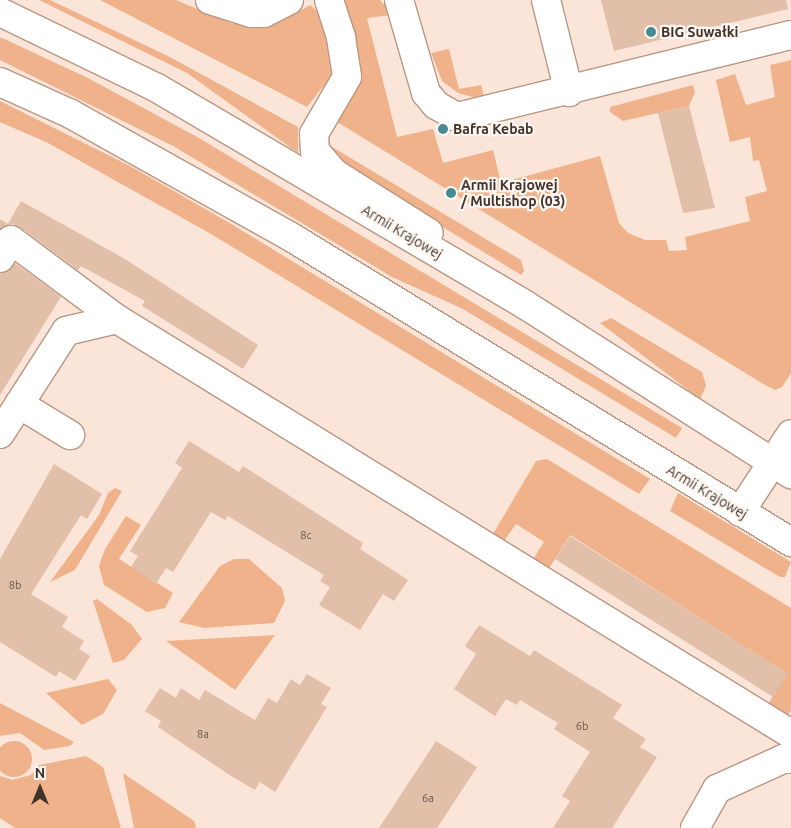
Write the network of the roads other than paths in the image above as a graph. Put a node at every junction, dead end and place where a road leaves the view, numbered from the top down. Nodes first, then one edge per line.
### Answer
1 (210, 0) edge
2 (289, 0) edge
3 (329, 0) edge
4 (399, 0) edge
5 (546, 0) edge
6 (0, 12) edge
7 (791, 35) edge
8 (0, 82) edge
9 (569, 92) junction
10 (0, 258) edge
11 (524, 304) junction
12 (117, 319) junction
13 (20, 404) junction
14 (0, 434) edge
15 (70, 434) dead end
16 (791, 434) edge
17 (782, 468) edge
18 (740, 512) junction
19 (791, 542) edge
20 (791, 734) edge
21 (791, 759) edge
22 (694, 828) edge

1 - 2 main road
3 - 11 main road
4 - 9 main road
5 - 9 main road
6 - 11 main road, Armii Krajowej
7 - 9 main road
8 - 18 main road, Armii Krajowej
10 - 12 main road
11 - 17 main road, Armii Krajowej
12 - 13 main road
12 - 20 main road
13 - 14 main road
13 - 15 main road
16 - 17 main road
17 - 18 main road
18 - 19 main road, Armii Krajowej
21 - 22 main road

